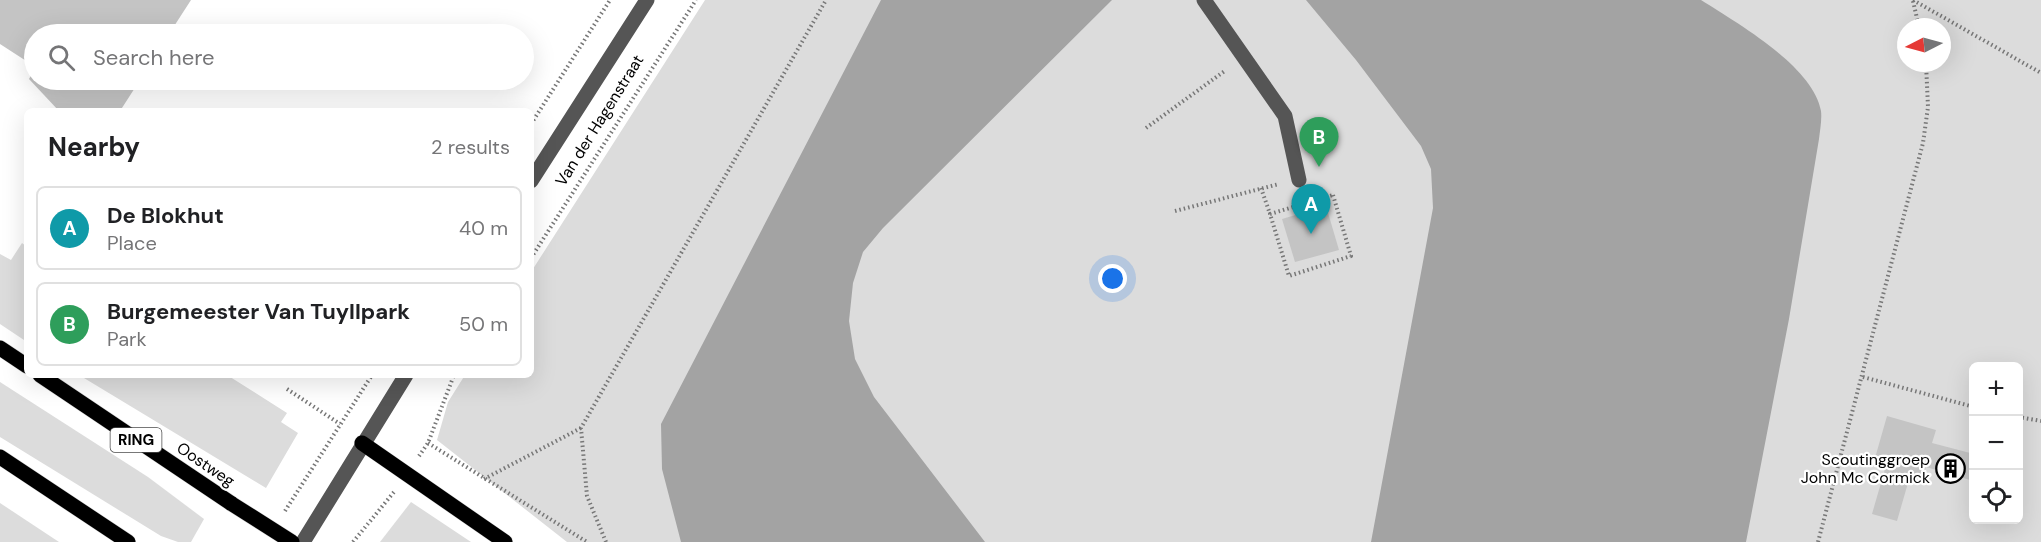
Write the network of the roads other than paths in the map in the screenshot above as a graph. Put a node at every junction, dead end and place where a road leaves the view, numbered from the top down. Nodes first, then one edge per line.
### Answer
1 (647, 0) edge
2 (1204, 0) edge
3 (534, 176) edge
4 (1299, 180) road end
5 (0, 348) edge
6 (24, 364) edge
7 (44, 378) edge
8 (404, 378) edge
9 (362, 443) junction
10 (0, 457) edge
11 (128, 542) edge
12 (292, 542) edge
13 (303, 542) edge
14 (505, 542) edge

1 - 3 street, Van der Hagenstraat
2 - 4 street
5 - 6 main road
7 - 12 main road, Oostweg / RING, bridge
8 - 9 street
9 - 13 street
9 - 14 main road
10 - 11 main road

